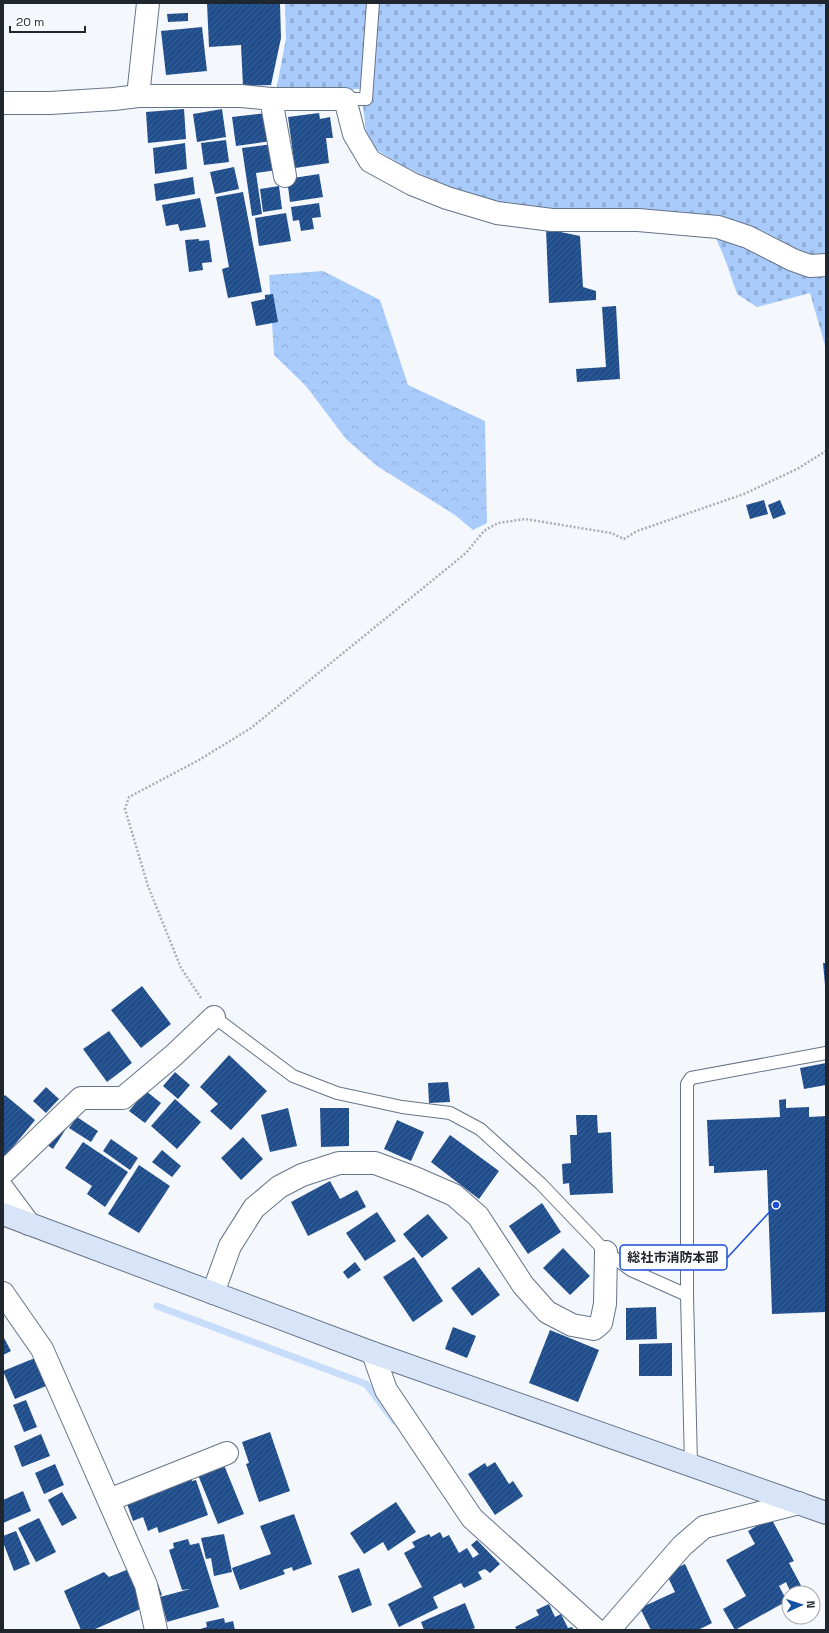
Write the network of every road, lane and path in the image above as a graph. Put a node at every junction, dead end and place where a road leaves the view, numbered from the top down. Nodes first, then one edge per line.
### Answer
1 (148, 3) edge
2 (373, 3) edge
3 (138, 96) junction
4 (271, 99) junction
5 (345, 99) junction
6 (3, 103) edge
7 (285, 176) dead end
8 (826, 265) edge
9 (826, 451) edge
10 (214, 1017) junction
11 (826, 1053) edge
12 (3, 1173) edge
13 (3, 1188) edge
14 (3, 1214) edge
15 (29, 1224) junction
16 (606, 1252) junction
17 (3, 1293) edge
18 (213, 1293) junction
19 (687, 1295) junction
20 (373, 1353) junction
21 (227, 1453) dead end
22 (691, 1465) junction
23 (109, 1500) junction
24 (799, 1503) junction
25 (826, 1513) edge
26 (156, 1630) edge
27 (596, 1630) edge
28 (610, 1630) edge

1 - 3 street
2 - 5 lane
3 - 4 street
3 - 6 street
4 - 5 street
4 - 7 street
5 - 8 street
9 - 10 path
10 - 12 street
10 - 16 lane
11 - 19 lane
13 - 15 street
14 - 15 street
15 - 18 street
16 - 18 street
16 - 19 lane
17 - 23 street
18 - 20 street
19 - 22 lane
20 - 22 street
20 - 27 street
21 - 23 street
22 - 24 street
23 - 26 street
24 - 25 street
24 - 28 street

